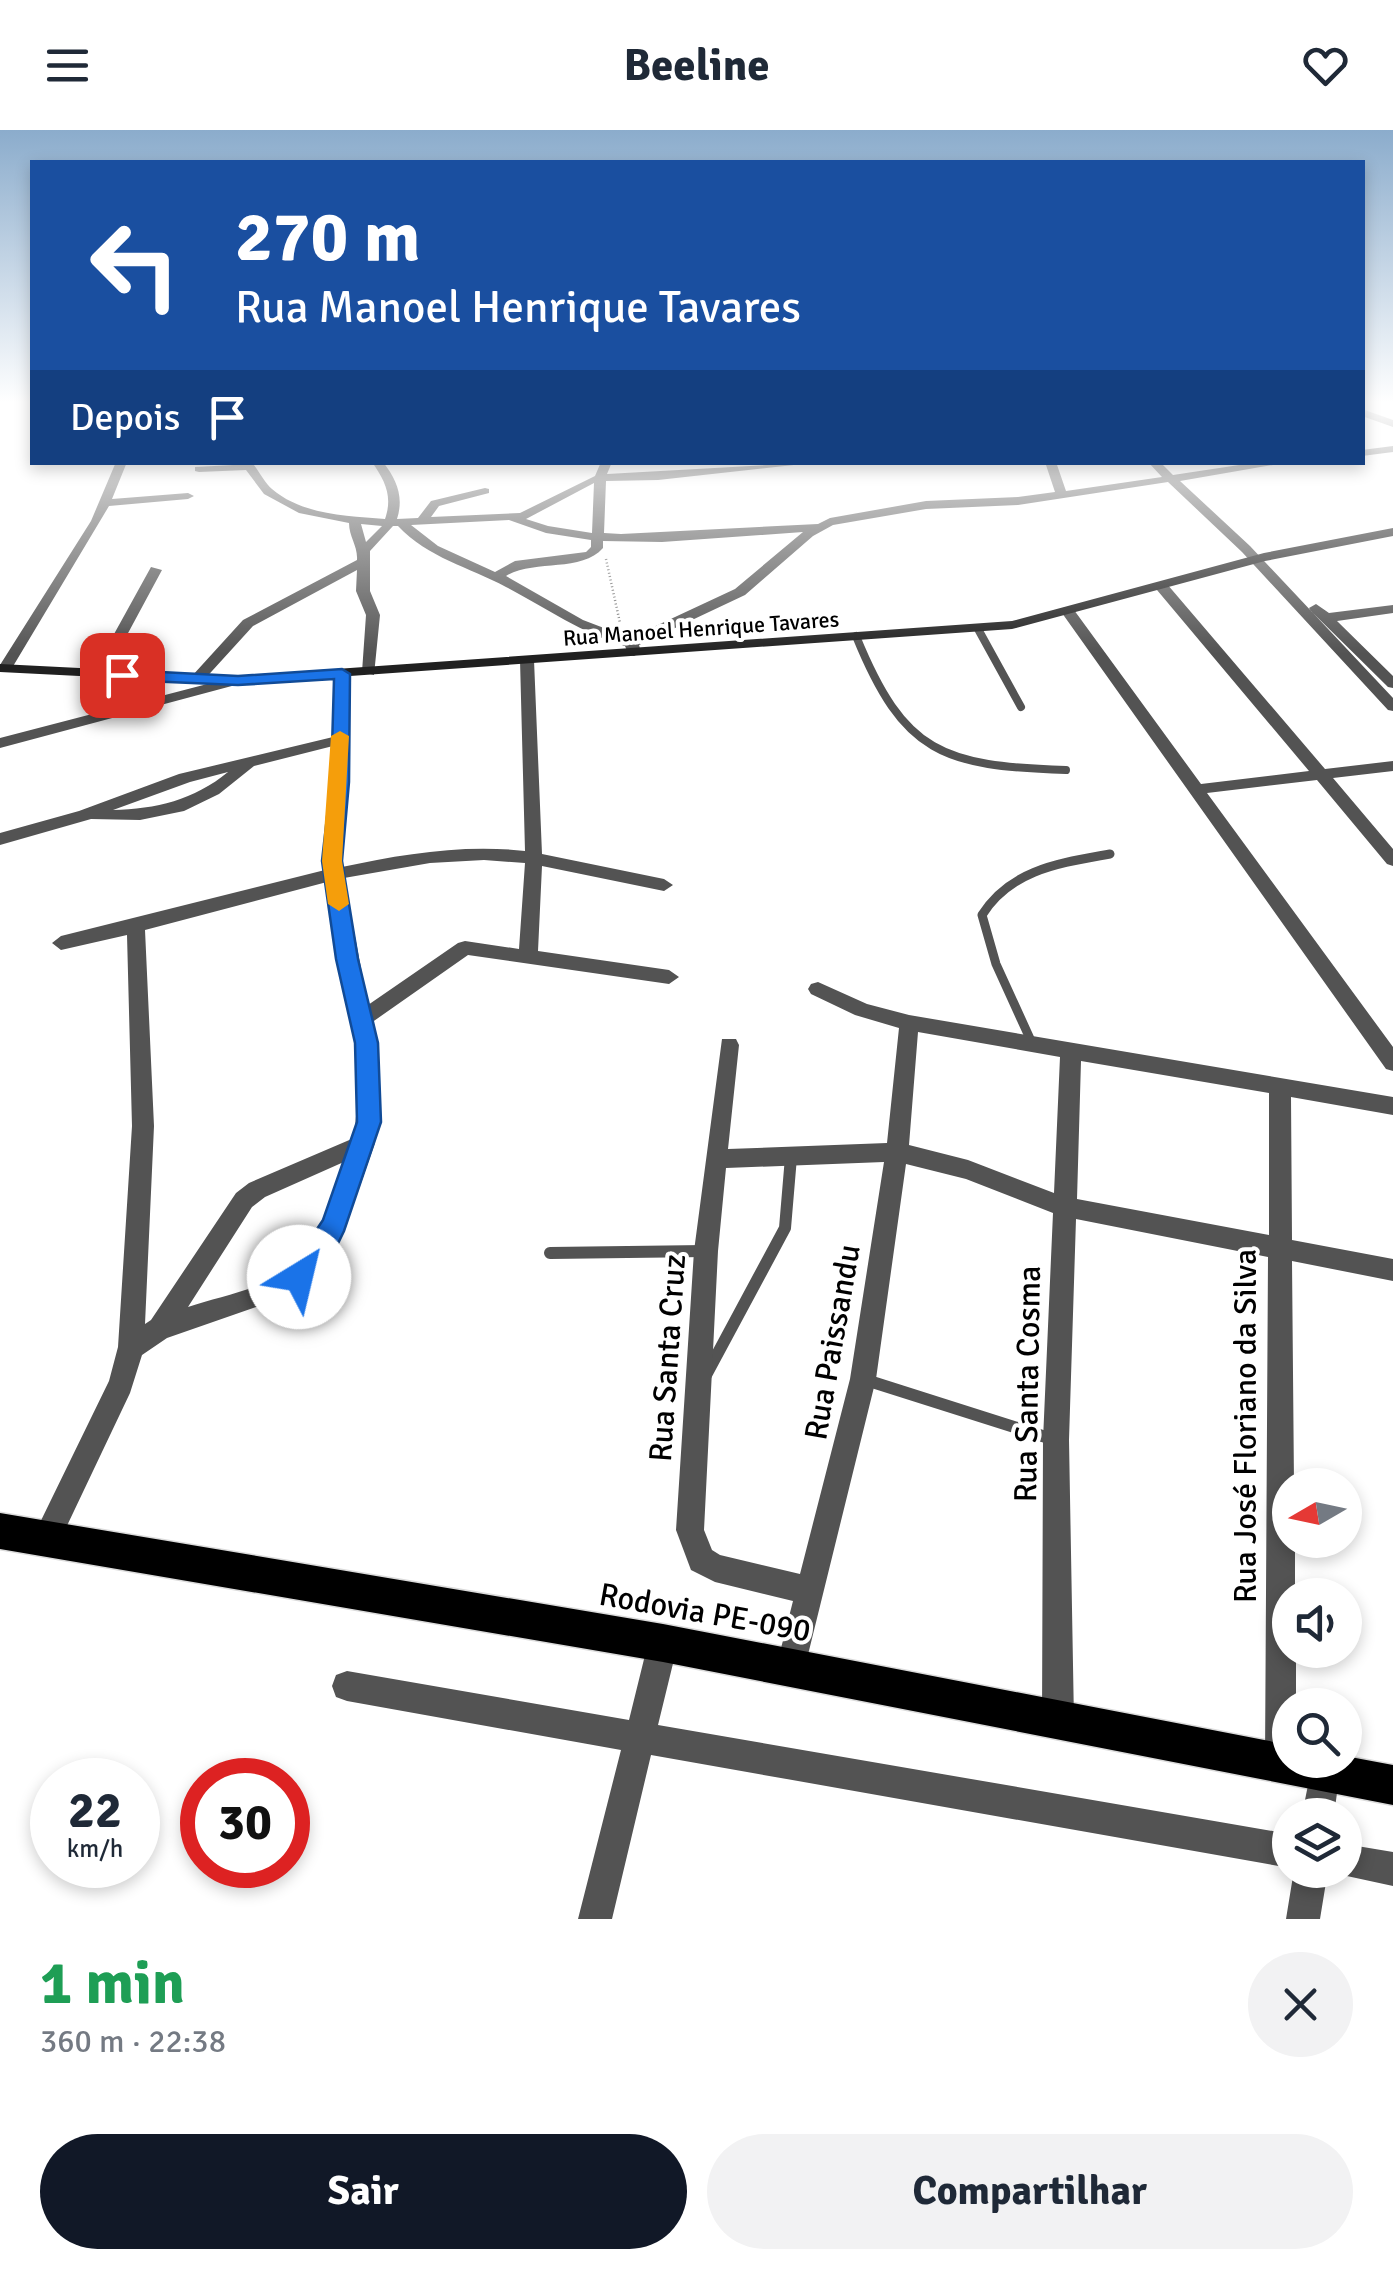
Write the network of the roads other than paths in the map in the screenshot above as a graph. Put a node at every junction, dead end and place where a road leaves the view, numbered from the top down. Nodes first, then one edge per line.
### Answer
1 (112, 487) edge
2 (192, 487) edge
3 (265, 487) edge
4 (394, 487) edge
5 (582, 487) edge
6 (600, 487) edge
7 (1059, 487) edge
8 (1114, 487) edge
9 (1183, 487) edge
10 (485, 491) dead end
11 (1061, 493) junction
12 (106, 504) junction
13 (512, 518) junction
14 (422, 521) junction
15 (355, 522) junction
16 (397, 523) junction
17 (817, 527) junction
18 (1393, 532) edge
19 (598, 541) junction
20 (1254, 555) junction
21 (364, 556) junction
22 (156, 570) dead end
23 (496, 577) junction
24 (1162, 588) junction
25 (1393, 609) edge
26 (1069, 613) junction
27 (1326, 618) junction
28 (978, 628) junction
29 (856, 636) junction
30 (630, 646) junction
31 (527, 660) junction
32 (2, 668) edge
33 (369, 672) junction
34 (98, 674) junction
35 (342, 674) junction
36 (197, 678) junction
37 (238, 680) junction
38 (1393, 684) edge
39 (1022, 707) dead end
40 (1393, 708) edge
41 (340, 740) junction
42 (0, 743) edge
43 (250, 762) junction
44 (1393, 766) edge
45 (1066, 770) dead end
46 (1318, 774) junction
47 (1198, 789) junction
48 (85, 815) junction
49 (0, 839) edge
50 (1110, 854) dead end
51 (1393, 860) edge
52 (534, 861) junction
53 (334, 873) junction
54 (664, 885) dead end
55 (136, 929) junction
56 (60, 943) dead end
57 (528, 958) junction
58 (668, 977) dead end
59 (818, 989) dead end
60 (361, 1020) junction
61 (909, 1024) junction
62 (729, 1044) dead end
63 (1032, 1044) junction
64 (1071, 1050) junction
65 (1393, 1062) edge
66 (1280, 1088) junction
67 (1393, 1106) edge
68 (364, 1143) junction
69 (897, 1152) junction
70 (791, 1157) junction
71 (715, 1160) junction
72 (1065, 1207) junction
73 (1278, 1246) junction
74 (706, 1250) junction
75 (550, 1253) dead end
76 (1393, 1270) edge
77 (160, 1328) junction
78 (131, 1347) junction
79 (864, 1378) junction
80 (695, 1396) junction
81 (1056, 1440) junction
82 (0, 1531) edge
83 (45, 1540) junction
84 (811, 1591) junction
85 (663, 1643) junction
86 (791, 1668) junction
87 (346, 1686) dead end
88 (1281, 1688) edge
89 (1058, 1720) junction
90 (638, 1737) junction
91 (1272, 1760) edge
92 (1361, 1778) edge
93 (1393, 1784) edge
94 (1272, 1848) edge
95 (1362, 1864) edge
96 (1393, 1869) edge
97 (1308, 1888) edge
98 (595, 1919) edge
99 (1303, 1919) edge

1 - 12 street
2 - 12 street
3 - 15 street
4 - 16 street
5 - 13 street
6 - 19 street
7 - 11 street
8 - 11 street
9 - 20 street
10 - 14 street
11 - 17 street
12 - 32 street
13 - 14 street
13 - 19 street
14 - 16 street
15 - 16 street
15 - 21 street
16 - 21 street
16 - 23 street
17 - 19 street
17 - 30 street
18 - 20 street, Rua Manoel Henrique Tavares
19 - 23 street
20 - 24 street, Rua Manoel Henrique Tavares
20 - 27 street
20 - 40 street
21 - 33 street
21 - 36 street
22 - 34 street
23 - 30 street
24 - 26 street, Rua Manoel Henrique Tavares
24 - 46 street
25 - 27 street
26 - 28 street, Rua Manoel Henrique Tavares
26 - 47 street
27 - 38 street
28 - 29 street, Rua Manoel Henrique Tavares
28 - 39 lane
29 - 30 street, Rua Manoel Henrique Tavares
29 - 45 lane
30 - 31 street, Rua Manoel Henrique Tavares
31 - 33 street, Rua Manoel Henrique Tavares
31 - 52 street
32 - 34 street, Rua Manoel Henrique Tavares
33 - 35 street, Rua Manoel Henrique Tavares
34 - 36 street, Rua Manoel Henrique Tavares
35 - 37 street, Rua Manoel Henrique Tavares
35 - 41 street
36 - 37 street, Rua Manoel Henrique Tavares
37 - 42 street
41 - 43 street
41 - 53 street
43 - 48 street
43 - 48 street
44 - 46 street
46 - 47 street
46 - 51 street
47 - 65 street
48 - 49 street
50 - 63 lane
52 - 53 street
52 - 54 street
52 - 57 street
53 - 55 street
53 - 60 street
55 - 56 street
55 - 78 street
57 - 58 street
57 - 60 street
59 - 61 street
60 - 68 street
61 - 63 street
61 - 69 street, Rua Paissandu
62 - 71 street, Rua Santa Cruz
63 - 64 street
64 - 66 street
64 - 72 street, Rua Santa Cosma
66 - 67 street
66 - 73 street, Rua José Floriano da Silva
68 - 77 street
68 - 77 street
69 - 70 street
69 - 72 street
69 - 79 street, Rua Paissandu
70 - 71 street
70 - 80 lane
71 - 74 street, Rua Santa Cruz
72 - 73 street
72 - 81 street, Rua Santa Cosma
73 - 76 street
73 - 88 street, Rua José Floriano da Silva
74 - 75 lane
74 - 80 street, Rua Santa Cruz
77 - 78 street
78 - 83 street
79 - 81 lane
79 - 84 street, Rua Paissandu
80 - 84 street, Rua Santa Cruz
81 - 89 street, Rua Santa Cosma
82 - 83 main road, Rodovia PE-090
83 - 85 main road, Rodovia PE-090
84 - 86 street, Rua Paissandu
85 - 86 main road, Rodovia PE-090
85 - 90 street
86 - 89 main road, Rodovia PE-090
87 - 90 street
89 - 91 main road, Rodovia PE-090
90 - 94 street
90 - 98 street
92 - 93 main road, Rodovia PE-090
95 - 96 street
97 - 99 street

